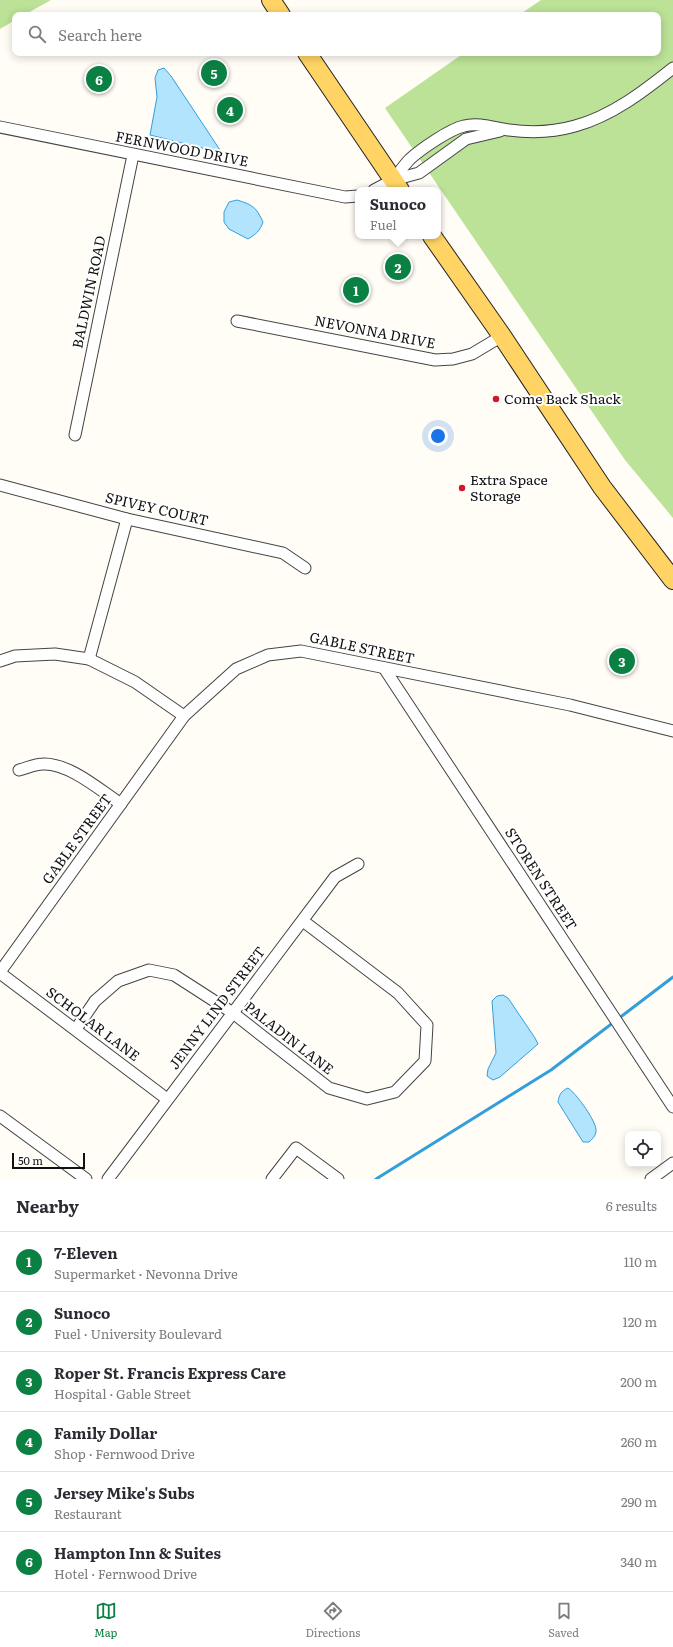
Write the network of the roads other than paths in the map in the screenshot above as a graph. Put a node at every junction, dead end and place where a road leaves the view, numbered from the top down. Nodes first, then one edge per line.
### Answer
1 (270, 0) edge
2 (279, 12) edge
3 (309, 56) edge
4 (673, 68) edge
5 (0, 127) edge
6 (508, 130) junction
7 (133, 154) junction
8 (396, 185) edge
9 (355, 196) edge
10 (434, 239) edge
11 (237, 321) dead end
12 (502, 336) junction
13 (75, 435) dead end
14 (0, 485) edge
15 (127, 519) junction
16 (304, 568) dead end
17 (673, 580) edge
18 (90, 659) junction
19 (0, 661) edge
20 (384, 668) junction
21 (184, 716) junction
22 (673, 731) edge
23 (19, 770) dead end
24 (121, 804) junction
25 (358, 864) dead end
26 (303, 921) junction
27 (0, 973) edge
28 (233, 1013) junction
29 (76, 1029) junction
30 (167, 1099) junction
31 (673, 1107) edge
32 (0, 1116) edge
33 (673, 1163) edge
34 (86, 1179) edge
35 (108, 1179) edge
36 (272, 1179) edge
37 (338, 1179) edge
38 (651, 1179) edge

1 - 2 main road
3 - 8 main road
4 - 6 street
5 - 7 street, FERNWOOD DRIVE
6 - 8 street
6 - 8 street
7 - 9 street, FERNWOOD DRIVE
7 - 13 street, BALDWIN ROAD
10 - 12 main road
11 - 12 street, NEVONNA DRIVE
12 - 17 main road
14 - 15 street, SPIVEY COURT
15 - 16 street, SPIVEY COURT
15 - 18 street
18 - 19 street
18 - 21 street
20 - 21 street, GABLE STREET
20 - 22 street, GABLE STREET
20 - 31 street, STOREN STREET
21 - 24 street, GABLE STREET
23 - 24 street
24 - 27 street, GABLE STREET
25 - 26 street, JENNY LIND STREET
26 - 28 street, JENNY LIND STREET
26 - 28 street, PALADIN LANE
27 - 29 street, SCHOLAR LANE
28 - 29 street, PALADIN LANE
28 - 30 street, JENNY LIND STREET
29 - 30 street, SCHOLAR LANE
30 - 35 street, JENNY LIND STREET
32 - 34 street
33 - 38 street
36 - 37 street

